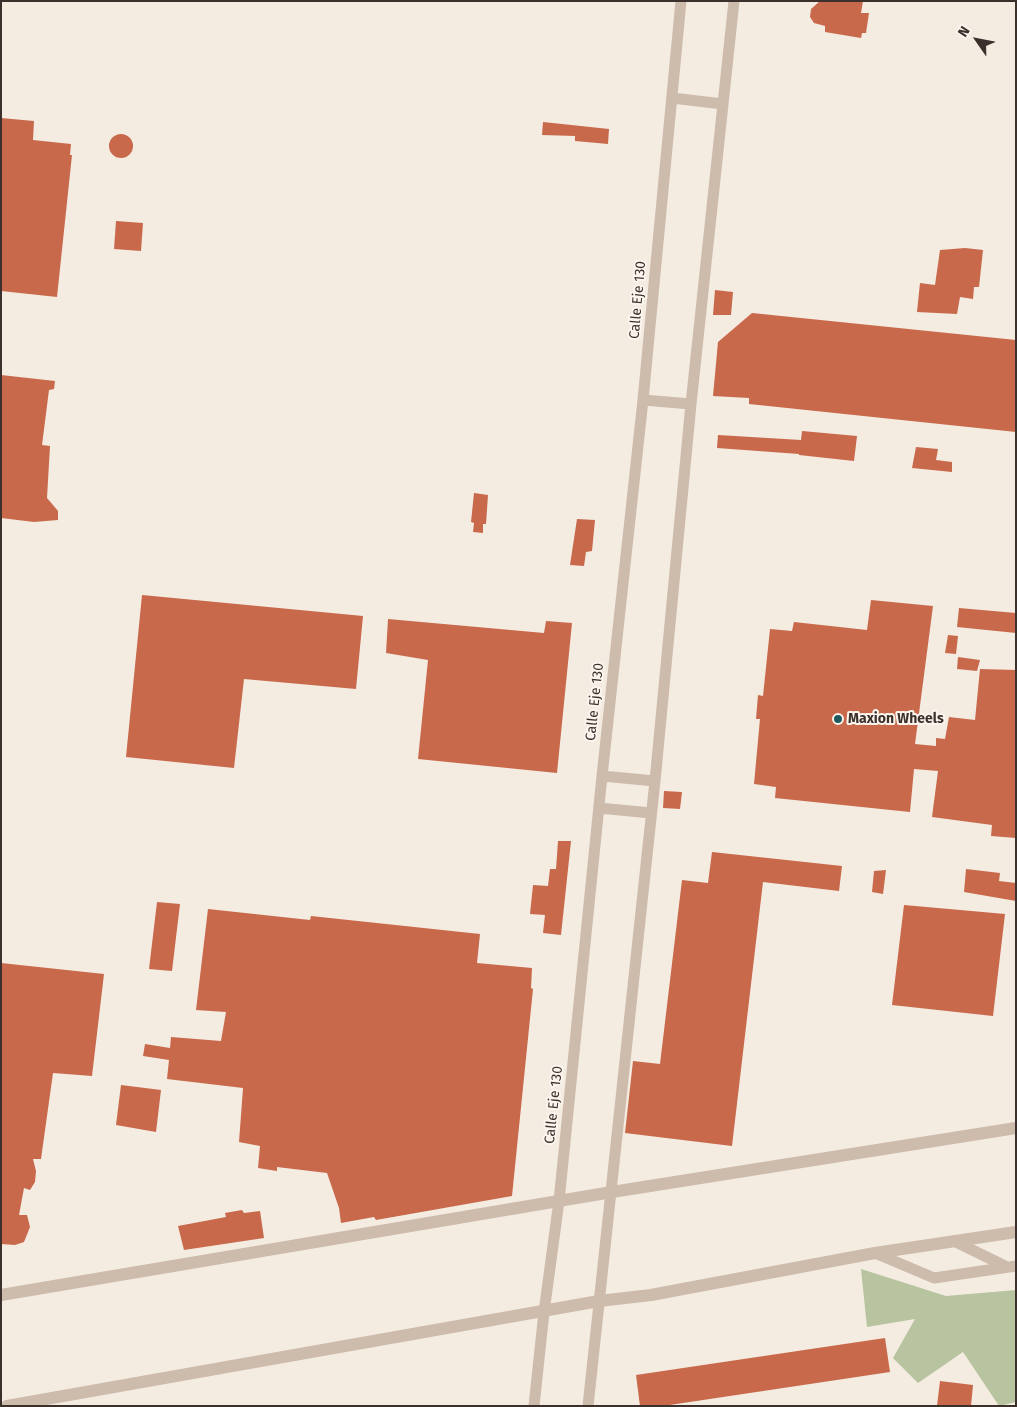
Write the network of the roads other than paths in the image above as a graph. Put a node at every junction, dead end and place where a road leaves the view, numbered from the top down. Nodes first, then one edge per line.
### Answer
1 (681, 1) edge
2 (734, 1) edge
3 (672, 98) junction
4 (723, 104) junction
5 (643, 400) junction
6 (691, 404) junction
7 (602, 776) junction
8 (655, 781) junction
9 (599, 808) junction
10 (651, 813) junction
11 (1016, 1128) edge
12 (612, 1192) junction
13 (559, 1201) junction
14 (1016, 1232) edge
15 (954, 1241) junction
16 (876, 1253) junction
17 (1011, 1267) edge
18 (1, 1295) edge
19 (599, 1301) junction
20 (544, 1312) junction
21 (7, 1406) edge
22 (534, 1406) edge
23 (588, 1406) edge

1 - 3 street, Calle Eje 130
2 - 4 street
3 - 4 street
3 - 5 street, Calle Eje 130
4 - 6 street
5 - 6 street
5 - 7 street, Calle Eje 130
6 - 8 street
7 - 8 street
7 - 9 street, Calle Eje 130
8 - 10 street
9 - 10 street
9 - 13 street, Calle Eje 130
10 - 12 street
11 - 12 street
12 - 13 street
12 - 19 street
13 - 18 street
13 - 20 street, Calle Eje 130
14 - 15 street
15 - 16 street
15 - 17 street
16 - 17 street
16 - 19 street
19 - 20 street
19 - 23 street
20 - 21 street
20 - 22 street, Calle Eje 130

